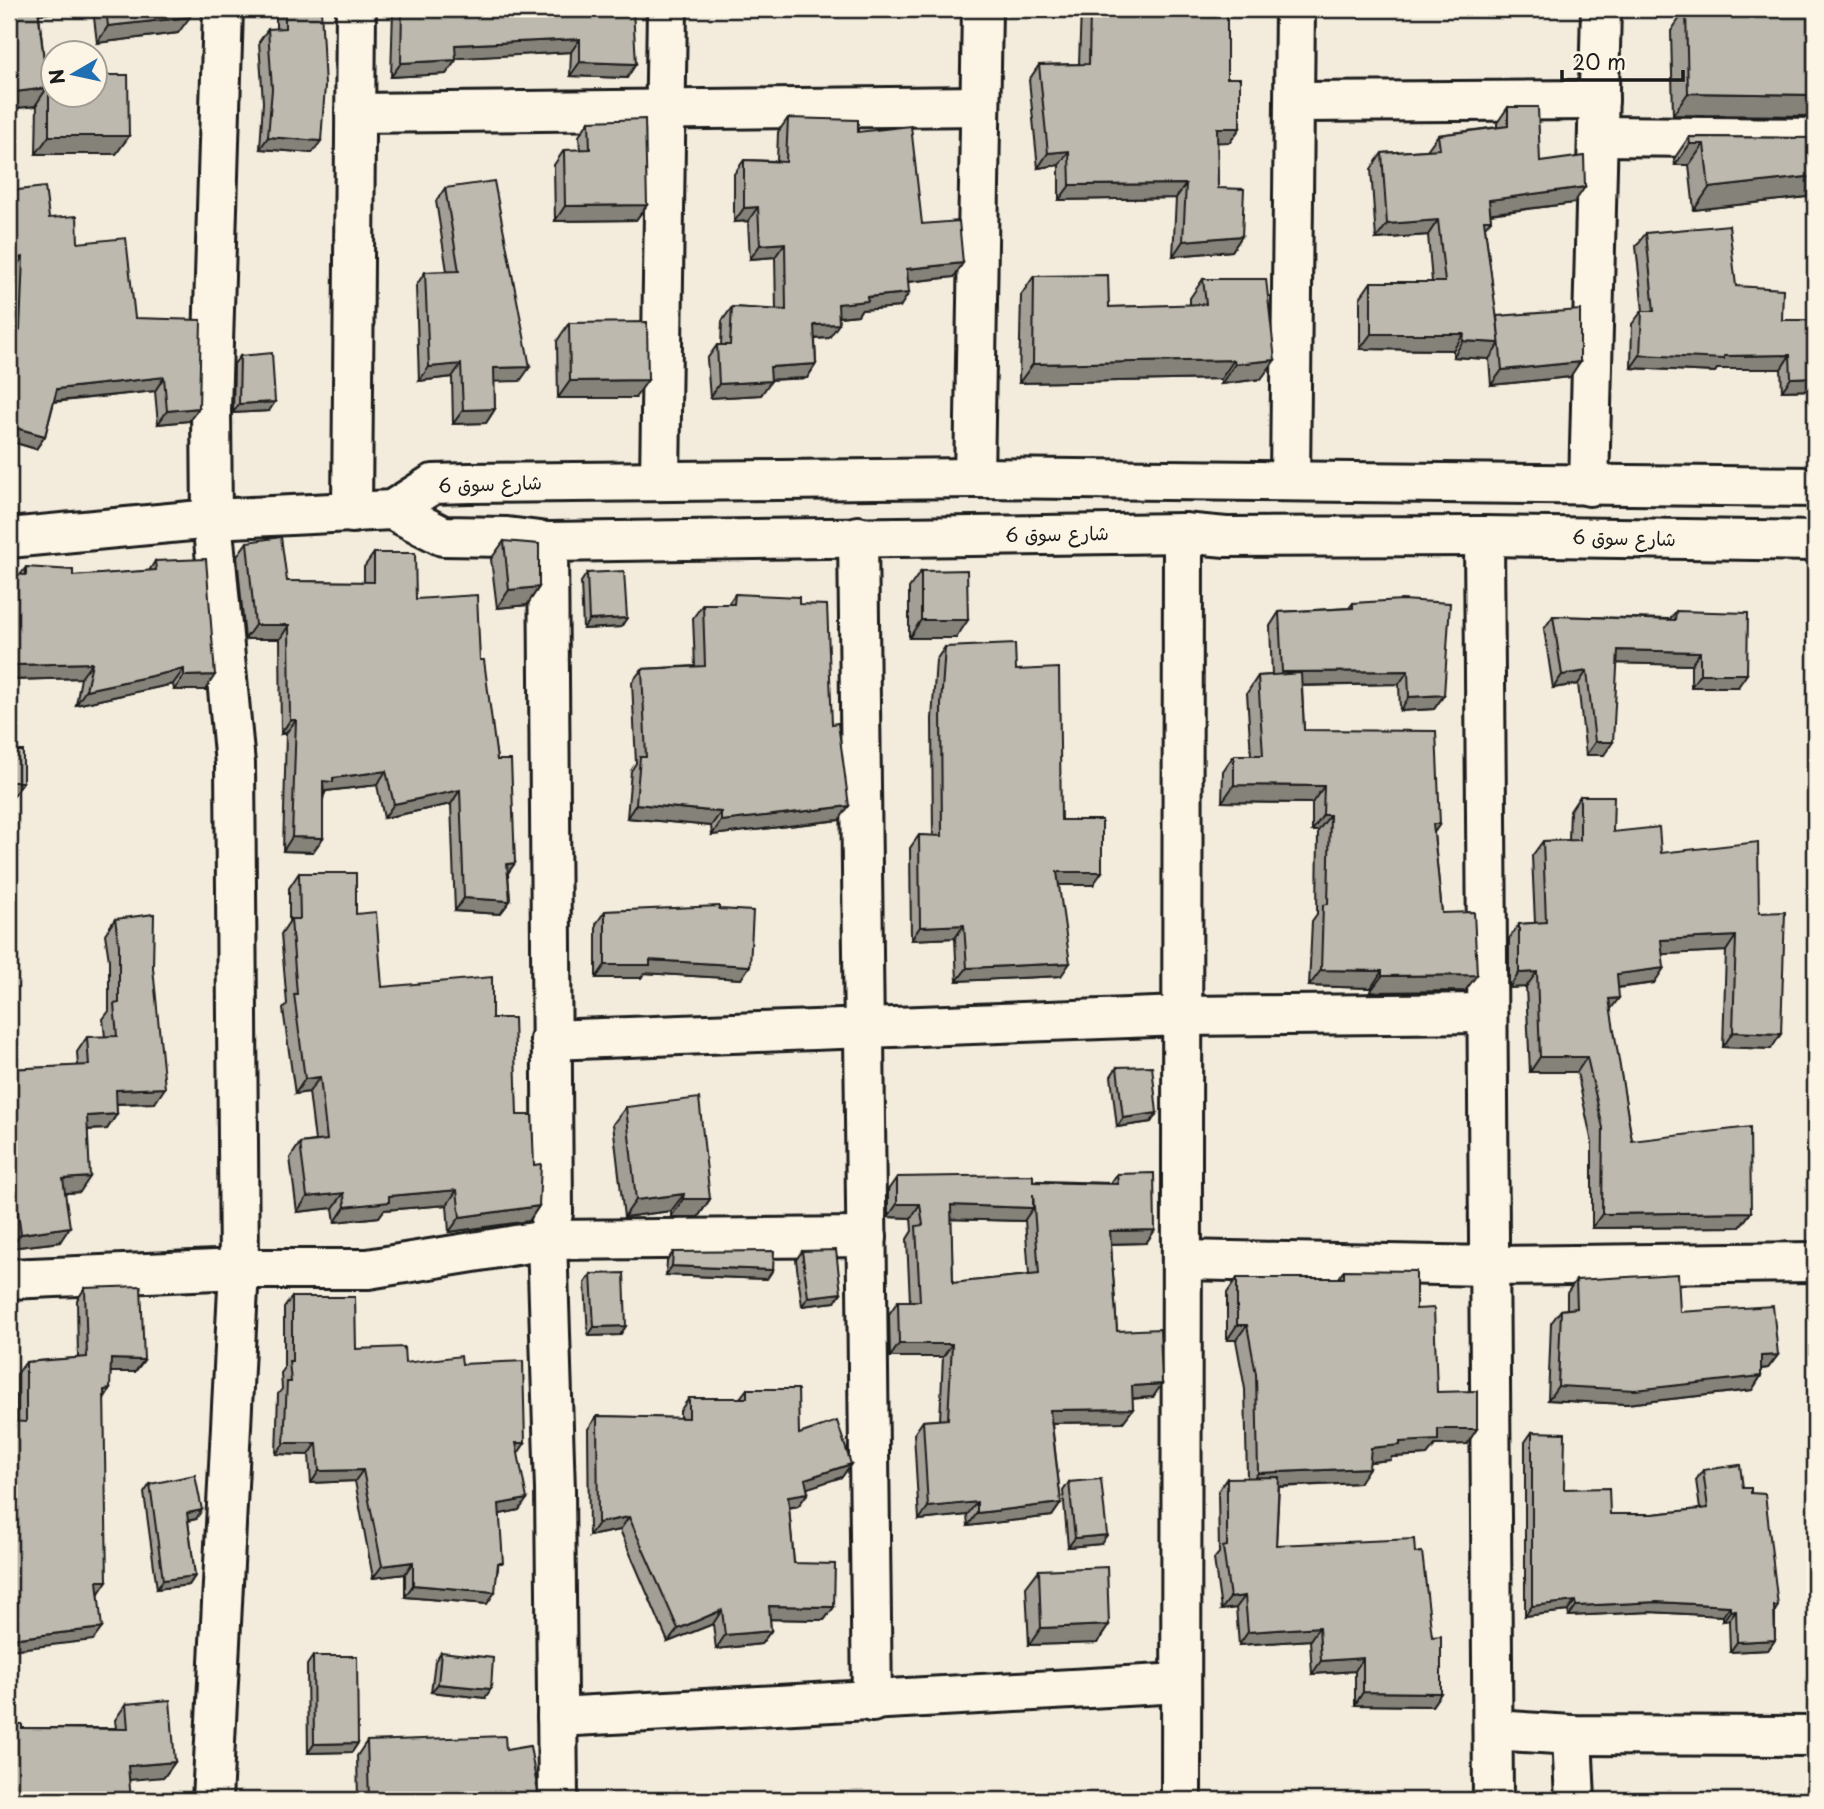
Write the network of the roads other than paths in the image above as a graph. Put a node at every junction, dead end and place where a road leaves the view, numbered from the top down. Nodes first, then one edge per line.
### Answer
1 (223, 9) edge
2 (356, 9) edge
3 (667, 9) edge
4 (982, 9) edge
5 (1295, 9) edge
6 (1601, 9) edge
7 (1294, 102) junction
8 (980, 106) junction
9 (666, 109) junction
10 (355, 113) junction
11 (1598, 118) junction
12 (1815, 138) edge
13 (974, 478) junction
14 (660, 480) junction
15 (1290, 480) junction
16 (1590, 486) junction
17 (1815, 487) edge
18 (392, 510) junction
19 (352, 513) junction
20 (212, 519) junction
21 (1183, 533) junction
22 (1484, 536) junction
23 (858, 537) junction
24 (9, 538) edge
25 (1815, 541) edge
26 (548, 542) junction
27 (1487, 1013) junction
28 (1182, 1016) junction
29 (864, 1028) junction
30 (550, 1040) junction
31 (867, 1237) junction
32 (547, 1240) junction
33 (1182, 1260) junction
34 (1815, 1262) edge
35 (1490, 1266) junction
36 (239, 1269) junction
37 (9, 1279) edge
38 (1181, 1682) junction
39 (872, 1702) junction
40 (557, 1717) junction
41 (1493, 1730) junction
42 (1572, 1735) junction
43 (1815, 1736) edge
44 (212, 1800) edge
45 (558, 1800) edge
46 (1181, 1800) edge
47 (1493, 1800) edge
48 (1575, 1800) edge

1 - 20 street
2 - 10 street
3 - 9 street
4 - 8 street
5 - 7 street
6 - 11 street
7 - 11 street
7 - 15 street
8 - 9 street
8 - 13 street
9 - 10 street
9 - 14 street
10 - 19 street
11 - 12 street
11 - 16 street
13 - 14 street, شارع سوق 6
13 - 15 street, شارع سوق 6
14 - 18 street, شارع سوق 6
15 - 16 street, شارع سوق 6
16 - 17 street, شارع سوق 6
18 - 19 street
18 - 26 street, شارع سوق 6
19 - 20 street
20 - 24 street
20 - 36 street
21 - 22 street, شارع سوق 6
21 - 23 street, شارع سوق 6
21 - 28 street
22 - 25 street, شارع سوق 6
22 - 27 street
23 - 26 street, شارع سوق 6
23 - 29 street
26 - 30 street
27 - 28 street
27 - 35 street
28 - 29 street
28 - 33 street
29 - 30 street
29 - 31 street
30 - 32 street
31 - 32 street
31 - 39 street
32 - 36 street
32 - 40 street
33 - 35 street
33 - 38 street
34 - 35 street
35 - 41 street
36 - 37 street
36 - 44 street
38 - 39 street
38 - 46 street
39 - 40 street
40 - 45 street
41 - 42 street
41 - 47 street
42 - 43 street
42 - 48 street

